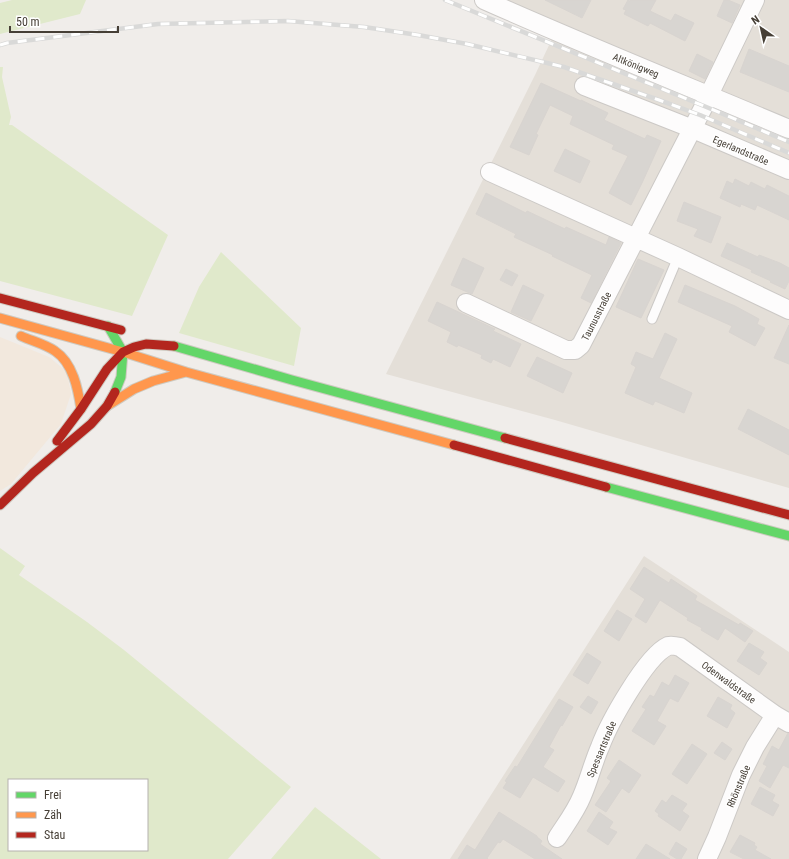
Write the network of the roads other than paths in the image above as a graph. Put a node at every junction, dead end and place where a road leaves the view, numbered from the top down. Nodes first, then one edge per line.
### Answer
1 (484, 0) edge
2 (755, 0) edge
3 (584, 86) dead end
4 (708, 95) junction
5 (693, 129) junction
6 (789, 129) edge
7 (789, 170) edge
8 (490, 172) dead end
9 (636, 238) junction
10 (678, 257) junction
11 (0, 298) edge
12 (466, 303) dead end
13 (789, 310) edge
14 (0, 318) edge
15 (652, 319) dead end
16 (108, 326) junction
17 (15, 333) dead end
18 (174, 346) junction
19 (122, 352) junction
20 (186, 372) junction
21 (107, 406) junction
22 (81, 409) junction
23 (33, 473) junction
24 (0, 504) edge
25 (789, 515) edge
26 (789, 536) edge
27 (668, 646) joint
28 (782, 719) edge
29 (557, 838) dead end
30 (707, 859) edge

1 - 4 street, Altkönigweg
2 - 4 street, Taunusstraße
3 - 5 street
4 - 5 street, Taunusstraße
4 - 6 street, Altkönigweg
5 - 7 street, Egerlandstraße
5 - 9 street, Taunusstraße
8 - 9 street
9 - 10 street
9 - 12 street, Taunusstraße
10 - 13 street
10 - 15 lane
11 - 16 main road
14 - 19 main road
16 - 18 main road
16 - 19 main road
17 - 22 main road
18 - 19 main road
18 - 25 main road
19 - 20 main road
19 - 21 main road
19 - 22 main road
20 - 21 main road
20 - 26 main road
21 - 23 main road
22 - 23 main road
23 - 24 main road
27 - 28 street, Odenwaldstraße
27 - 29 street, Spessartstraße
28 - 30 street, Rhönstraße

